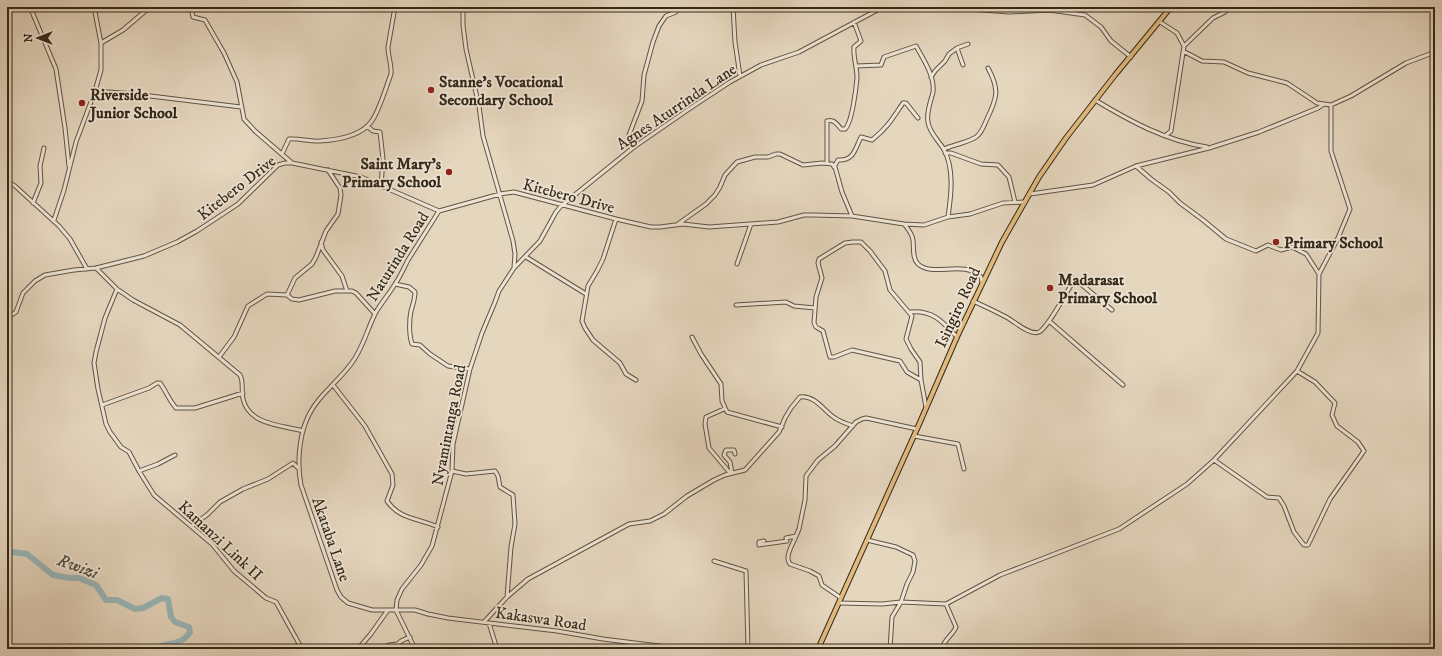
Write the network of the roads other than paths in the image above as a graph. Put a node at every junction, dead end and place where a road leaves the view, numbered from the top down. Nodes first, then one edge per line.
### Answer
1 (30, 7) edge
2 (94, 7) edge
3 (150, 7) edge
4 (191, 7) edge
5 (394, 7) edge
6 (463, 7) edge
7 (676, 7) edge
8 (733, 7) edge
9 (884, 7) edge
10 (942, 7) edge
11 (1172, 7) edge
12 (1229, 7) edge
13 (854, 22) junction
14 (1160, 22) junction
15 (101, 43) junction
16 (968, 44) dead end
17 (1184, 46) junction
18 (957, 48) junction
19 (1183, 51) junction
20 (1435, 52) edge
21 (1131, 56) junction
22 (963, 65) dead end
23 (856, 66) junction
24 (988, 68) dead end
25 (740, 76) junction
26 (932, 77) junction
27 (94, 91) junction
28 (1095, 100) junction
29 (1324, 104) junction
30 (1331, 105) junction
31 (241, 107) junction
32 (918, 118) dead end
33 (367, 126) junction
34 (1165, 136) junction
35 (634, 147) junction
36 (44, 148) dead end
37 (1209, 148) junction
38 (944, 151) junction
39 (282, 154) junction
40 (292, 163) junction
41 (827, 163) junction
42 (1136, 166) junction
43 (834, 167) junction
44 (328, 170) junction
45 (69, 172) junction
46 (7, 181) edge
47 (381, 186) junction
48 (500, 194) junction
49 (1030, 194) junction
50 (1015, 202) junction
51 (1024, 202) junction
52 (33, 203) junction
53 (561, 206) junction
54 (439, 211) junction
55 (852, 216) junction
56 (948, 217) junction
57 (54, 220) junction
58 (616, 220) junction
59 (678, 224) junction
60 (751, 224) junction
61 (904, 224) junction
62 (321, 241) junction
63 (526, 257) junction
64 (737, 264) dead end
65 (96, 268) junction
66 (514, 268) junction
67 (87, 269) junction
68 (1319, 274) junction
69 (982, 282) junction
70 (395, 284) junction
71 (117, 289) junction
72 (347, 291) junction
73 (586, 294) junction
74 (287, 295) junction
75 (973, 301) junction
76 (736, 305) dead end
77 (814, 308) junction
78 (1112, 310) dead end
79 (910, 312) junction
80 (375, 314) junction
81 (7, 318) edge
82 (1049, 321) junction
83 (692, 337) dead end
84 (956, 337) junction
85 (219, 357) junction
86 (470, 369) junction
87 (1298, 371) junction
88 (636, 380) dead end
89 (921, 380) junction
90 (1124, 384) dead end
91 (333, 385) junction
92 (243, 393) junction
93 (102, 405) junction
94 (926, 407) junction
95 (724, 409) junction
96 (853, 426) junction
97 (782, 427) junction
98 (917, 429) junction
99 (303, 431) junction
100 (914, 436) junction
101 (735, 454) dead end
102 (175, 456) dead end
103 (1214, 460) junction
104 (299, 469) junction
105 (964, 469) dead end
106 (139, 471) junction
107 (452, 472) junction
108 (731, 473) junction
109 (192, 526) junction
110 (438, 527) junction
111 (796, 536) junction
112 (867, 540) junction
113 (764, 541) dead end
114 (714, 561) dead end
115 (507, 597) junction
116 (840, 601) junction
117 (901, 602) junction
118 (946, 604) junction
119 (388, 610) junction
120 (396, 610) junction
121 (484, 622) junction
122 (489, 623) junction
123 (410, 637) junction
124 (397, 644) junction
125 (302, 649) edge
126 (358, 649) edge
127 (380, 649) edge
128 (395, 649) edge
129 (415, 649) edge
130 (497, 649) edge
131 (683, 649) edge
132 (748, 649) edge
133 (818, 649) edge
134 (890, 649) edge
135 (942, 649) edge

1 - 45 street
2 - 15 street
3 - 15 street
4 - 31 street
5 - 33 street
6 - 48 street, Nyamintanga Road
7 - 35 street
8 - 25 street
9 - 13 street, Agnes Aturrinda Lane
10 - 21 street
11 - 14 main road, Isingiro Road
12 - 17 street
13 - 23 street
13 - 25 street, Agnes Aturrinda Lane
14 - 17 street
14 - 21 main road, Isingiro Road
15 - 27 street
16 - 18 street
17 - 19 street
18 - 22 street
18 - 26 street
19 - 29 street
19 - 34 street
20 - 30 street
21 - 28 main road, Isingiro Road
23 - 26 street
23 - 41 street
24 - 38 street
25 - 35 street, Agnes Aturrinda Lane
26 - 38 street
27 - 31 street
27 - 45 street
28 - 34 street
28 - 49 main road, Isingiro Road
29 - 30 street
29 - 37 street
30 - 68 street
31 - 39 street
32 - 43 street
33 - 39 street
33 - 47 street
34 - 37 street
35 - 53 street, Agnes Aturrinda Lane
36 - 52 street
37 - 42 street
38 - 50 street
38 - 56 street
39 - 40 street
40 - 44 street, Kitebero Drive
40 - 65 street, Kitebero Drive
41 - 43 street
41 - 59 street
42 - 49 street
42 - 68 street
43 - 55 street
44 - 47 street, Kitebero Drive
44 - 62 street
45 - 57 street
46 - 52 street
47 - 54 street, Kitebero Drive
48 - 53 street, Kitebero Drive
48 - 54 street, Kitebero Drive
48 - 66 street, Nyamintanga Road
49 - 51 main road, Isingiro Road
50 - 51 street, Kitebero Drive
50 - 56 street, Kitebero Drive
51 - 69 main road, Isingiro Road
52 - 57 street
53 - 58 street, Kitebero Drive
53 - 63 street, Agnes Aturrinda Lane
54 - 70 street, Naturinda Road
55 - 60 street, Kitebero Drive
55 - 61 street, Kitebero Drive
56 - 61 street, Kitebero Drive
57 - 67 street
58 - 59 street, Kitebero Drive
58 - 73 street
59 - 60 street, Kitebero Drive
60 - 64 street
61 - 69 street
62 - 72 street
62 - 74 street
63 - 66 street, Agnes Aturrinda Lane
63 - 73 street
65 - 67 street, Kitebero Drive
65 - 71 street
66 - 86 street, Nyamintanga Road
67 - 81 street, Kitebero Drive
68 - 87 street
69 - 75 main road, Isingiro Road
70 - 80 street, Naturinda Road
70 - 86 street
71 - 85 street
71 - 93 street, Kamanzi Link II
72 - 74 street
72 - 80 street
73 - 88 street
74 - 85 street
75 - 82 street
75 - 84 main road, Isingiro Road
76 - 77 street
77 - 79 street
77 - 89 street
78 - 82 street
79 - 84 street
79 - 89 street
80 - 91 street, Naturinda Road
82 - 90 street
83 - 95 street
84 - 94 main road, Isingiro Road
85 - 92 street
86 - 107 street, Nyamintanga Road
87 - 103 street
87 - 103 street
89 - 94 street
91 - 99 street, Akataba Lane
91 - 110 street
92 - 93 street
92 - 99 street
93 - 106 street, Kamanzi Link II
94 - 98 main road, Isingiro Road
95 - 97 street
95 - 108 street
96 - 97 street
96 - 98 street
96 - 111 street
97 - 108 street
98 - 100 main road, Isingiro Road
99 - 104 street, Akataba Lane
100 - 105 street
100 - 112 main road, Isingiro Road
101 - 108 street
102 - 106 street
103 - 118 street
104 - 109 street
104 - 119 street, Akataba Lane
106 - 109 street, Kamanzi Link II
107 - 110 street, Nyamintanga Road
107 - 115 street
108 - 115 street
109 - 125 street, Kamanzi Link II
110 - 120 street, Nyamintanga Road
111 - 113 street
111 - 116 street
112 - 116 main road, Isingiro Road
112 - 117 street
114 - 132 street
115 - 121 street
116 - 117 street
116 - 133 main road, Isingiro Road
117 - 118 street
117 - 134 street
118 - 135 street
119 - 120 street, Akataba Lane
119 - 126 street
120 - 121 street, Kakaswa Road
120 - 123 street
121 - 122 street, Kakaswa Road
122 - 130 street
122 - 131 street, Kakaswa Road
123 - 124 street
123 - 129 street
124 - 127 street
124 - 128 street

